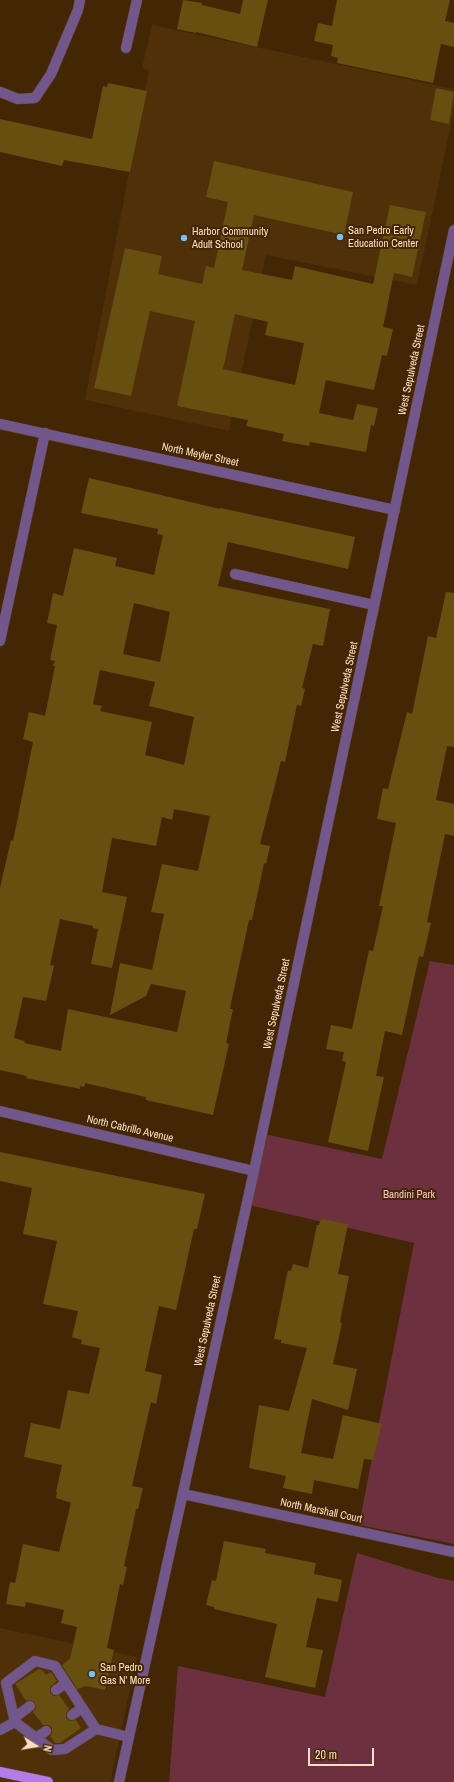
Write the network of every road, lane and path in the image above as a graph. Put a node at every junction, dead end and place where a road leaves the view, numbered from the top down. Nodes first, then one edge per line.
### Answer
1 (80, 0) edge
2 (137, 0) edge
3 (126, 48) dead end
4 (0, 92) edge
5 (454, 230) edge
6 (0, 424) edge
7 (45, 433) junction
8 (395, 510) junction
9 (235, 574) dead end
10 (374, 606) junction
11 (0, 641) edge
12 (0, 1111) edge
13 (254, 1171) junction
14 (183, 1494) junction
15 (454, 1552) edge
16 (66, 1683) junction
17 (56, 1690) dead end
18 (30, 1706) dead end
19 (82, 1708) junction
20 (72, 1714) dead end
21 (14, 1720) junction
22 (96, 1729) junction
23 (0, 1730) edge
24 (46, 1731) dead end
25 (129, 1737) junction
26 (36, 1738) junction
27 (0, 1772) edge
28 (48, 1782) edge
29 (119, 1782) edge

1 - 4 street
2 - 3 street
5 - 8 street, West Sepulveda Street
6 - 7 street, North Meyler Street
7 - 8 street, North Meyler Street
7 - 11 street
8 - 10 street, West Sepulveda Street
9 - 10 street
10 - 13 street, West Sepulveda Street
12 - 13 street, North Cabrillo Avenue
13 - 14 street, West Sepulveda Street
14 - 15 street, North Marshall Court
14 - 25 street, West Sepulveda Street
16 - 17 street
16 - 19 street
16 - 21 street
18 - 21 street
19 - 20 street
19 - 22 street
21 - 23 street
21 - 26 street
22 - 25 street
22 - 26 street
24 - 26 street
25 - 29 street, West Sepulveda Street
27 - 28 main road

